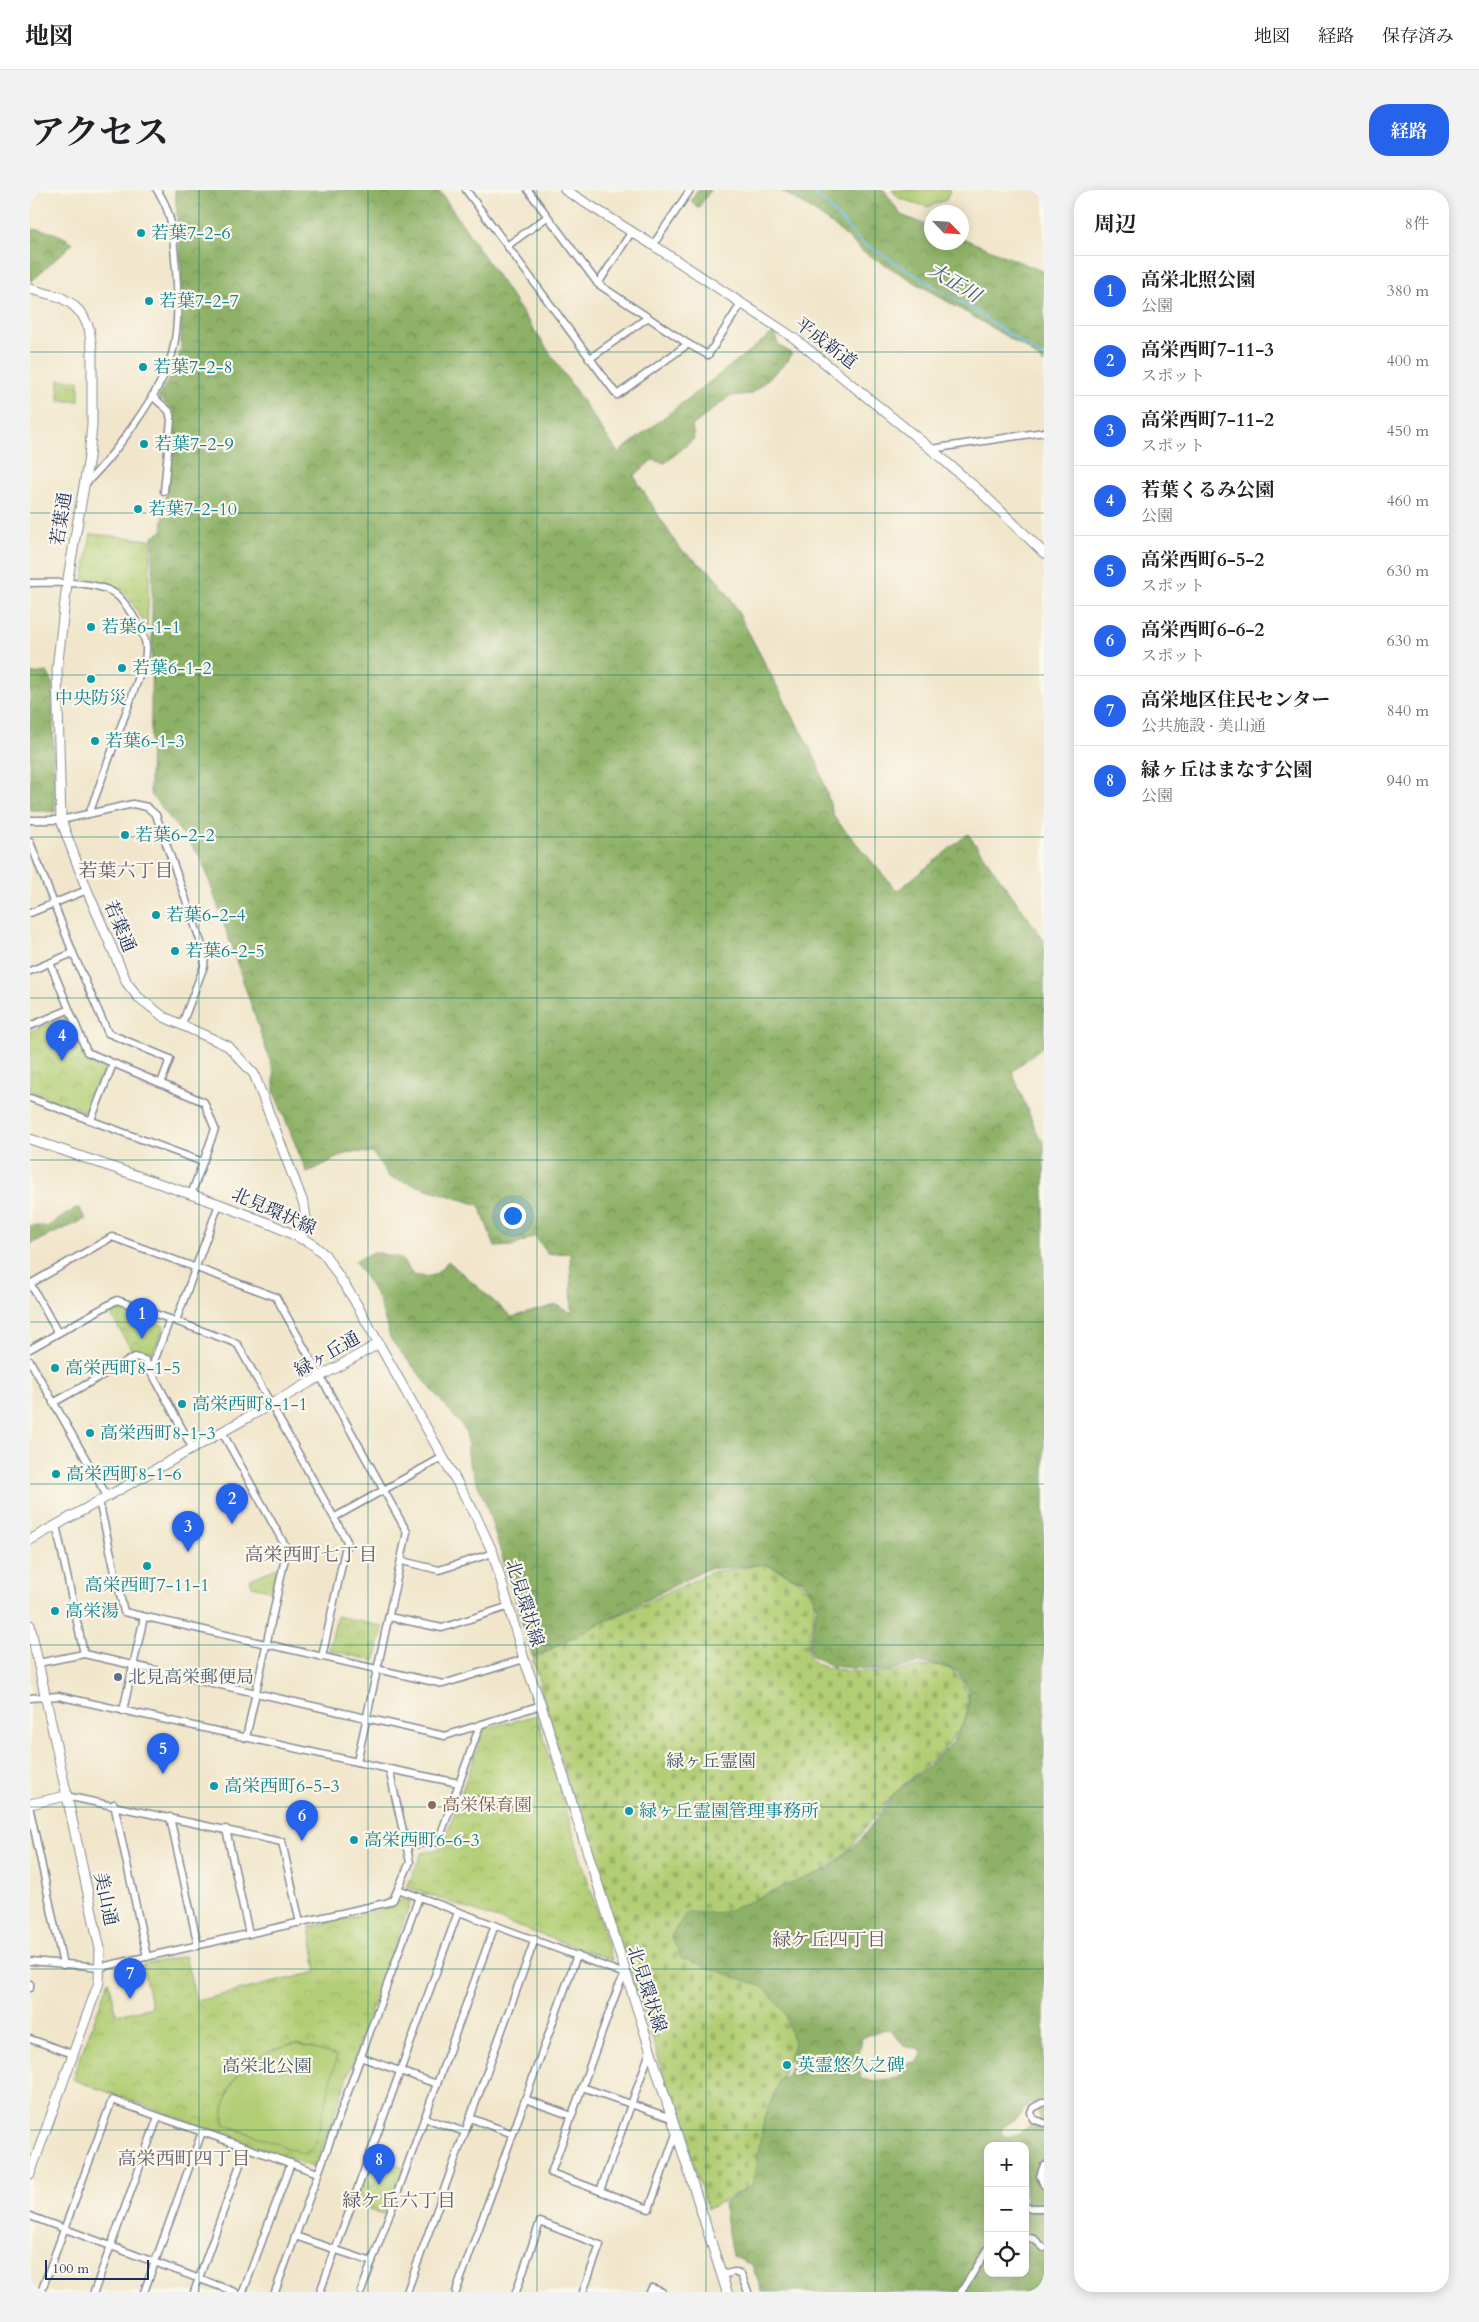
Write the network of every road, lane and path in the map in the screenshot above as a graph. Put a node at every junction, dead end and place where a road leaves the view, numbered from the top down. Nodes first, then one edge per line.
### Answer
1 (157, 190) edge
2 (466, 190) edge
3 (528, 190) edge
4 (566, 190) edge
5 (690, 190) edge
6 (547, 217) junction
7 (632, 231) junction
8 (653, 245) junction
9 (507, 246) junction
10 (598, 284) junction
11 (30, 289) edge
12 (741, 304) junction
13 (647, 318) junction
14 (688, 344) junction
15 (589, 359) junction
16 (152, 396) junction
17 (1044, 432) edge
18 (931, 449) junction
19 (82, 487) junction
20 (164, 491) dead end
21 (1044, 553) edge
22 (30, 583) edge
23 (67, 584) junction
24 (89, 814) junction
25 (30, 820) edge
26 (61, 820) junction
27 (30, 842) edge
28 (32, 856) edge
29 (87, 890) junction
30 (54, 904) junction
31 (30, 913) edge
32 (73, 953) junction
33 (50, 963) junction
34 (30, 971) edge
35 (68, 1010) junction
36 (182, 1024) junction
37 (30, 1026) edge
38 (113, 1064) junction
39 (161, 1083) junction
40 (30, 1098) edge
41 (92, 1120) junction
42 (30, 1139) edge
43 (203, 1162) junction
44 (191, 1195) junction
45 (219, 1204) junction
46 (301, 1238) junction
47 (196, 1268) junction
48 (30, 1283) edge
49 (173, 1320) junction
50 (58, 1333) junction
51 (378, 1344) junction
52 (30, 1349) edge
53 (30, 1361) edge
54 (150, 1372) junction
55 (321, 1376) junction
56 (53, 1403) junction
57 (271, 1405) junction
58 (222, 1432) junction
59 (193, 1449) junction
60 (443, 1457) junction
61 (384, 1490) junction
62 (103, 1499) junction
63 (335, 1517) junction
64 (56, 1525) junction
65 (30, 1540) edge
66 (493, 1553) junction
67 (402, 1561) junction
68 (510, 1606) junction
69 (144, 1617) junction
70 (389, 1617) junction
71 (30, 1625) edge
72 (266, 1645) junction
73 (84, 1654) junction
74 (322, 1657) junction
75 (524, 1658) junction
76 (38, 1663) junction
77 (134, 1665) junction
78 (377, 1669) junction
79 (255, 1693) junction
80 (46, 1696) junction
81 (30, 1698) edge
82 (541, 1705) junction
83 (124, 1711) junction
84 (366, 1718) junction
85 (480, 1725) junction
86 (246, 1738) junction
87 (357, 1762) junction
88 (390, 1769) junction
89 (459, 1783) junction
90 (66, 1796) junction
91 (480, 1800) dead end
92 (452, 1801) junction
93 (30, 1804) edge
94 (114, 1804) junction
95 (30, 1810) edge
96 (170, 1817) junction
97 (226, 1829) junction
98 (407, 1845) junction
99 (398, 1889) junction
100 (419, 1897) junction
101 (458, 1912) junction
102 (300, 1923) junction
103 (495, 1924) junction
104 (249, 1934) junction
105 (535, 1939) junction
106 (198, 1946) junction
107 (578, 1955) junction
108 (147, 1957) junction
109 (30, 1962) edge
110 (63, 1965) junction
111 (101, 1967) junction
112 (625, 1974) junction
113 (30, 2039) edge
114 (650, 2052) junction
115 (73, 2054) junction
116 (360, 2057) junction
117 (400, 2071) junction
118 (437, 2084) junction
119 (582, 2087) junction
120 (525, 2099) junction
121 (1044, 2102) edge
122 (630, 2105) junction
123 (158, 2116) junction
124 (572, 2116) junction
125 (425, 2118) junction
126 (470, 2118) junction
127 (671, 2118) junction
128 (1044, 2123) edge
129 (202, 2132) junction
130 (465, 2132) junction
131 (513, 2134) junction
132 (676, 2134) junction
133 (246, 2148) junction
134 (290, 2163) junction
135 (1044, 2165) edge
136 (318, 2173) junction
137 (30, 2174) edge
138 (1044, 2185) edge
139 (600, 2191) junction
140 (1029, 2208) edge
141 (1044, 2208) edge
142 (30, 2216) edge
143 (63, 2230) junction
144 (295, 2236) junction
145 (1029, 2238) edge
146 (110, 2247) junction
147 (1044, 2248) edge
148 (335, 2249) junction
149 (984, 2255) edge
150 (372, 2262) junction
151 (155, 2263) junction
152 (722, 2275) junction
153 (198, 2279) junction
154 (42, 2292) edge
155 (94, 2292) edge
156 (144, 2292) edge
157 (194, 2292) edge
158 (235, 2292) edge
159 (243, 2292) edge
160 (275, 2292) edge
161 (320, 2292) edge
162 (361, 2292) edge
163 (407, 2292) edge
164 (456, 2292) edge
165 (516, 2292) edge
166 (582, 2292) edge
167 (650, 2292) edge
168 (662, 2292) edge
169 (727, 2292) edge
170 (748, 2292) edge
171 (961, 2292) edge

1 - 16 street
2 - 9 street
3 - 6 street
4 - 7 street, 平成新道
5 - 8 street
6 - 9 street
6 - 10 street
7 - 8 street, 平成新道
7 - 10 street
8 - 12 street, 平成新道
9 - 15 street
10 - 13 street
11 - 19 street, 若葉通
12 - 14 street
12 - 18 street, 平成新道
13 - 14 street
13 - 15 street
14 - 15 street
16 - 19 street
16 - 20 street
17 - 18 street
18 - 21 street, 平成新道
19 - 23 street, 若葉通
22 - 23 street
23 - 24 street
23 - 26 street, 若葉通
24 - 26 street
24 - 36 street
25 - 26 street
26 - 29 street, 若葉通
27 - 28 street
28 - 30 street
29 - 30 street
29 - 36 street, 若葉通
30 - 31 street
30 - 32 street
32 - 33 street
32 - 39 street
33 - 34 street
33 - 35 street
35 - 37 street
35 - 38 street
36 - 46 street, 若葉通
38 - 39 street
38 - 41 street
39 - 43 street
40 - 41 street
41 - 43 street
42 - 44 street, 北見環状線
43 - 44 street
44 - 45 street, 北見環状線
45 - 46 street, 北見環状線
45 - 47 street
46 - 51 street, 北見環状線
47 - 48 street
47 - 49 street
47 - 55 street
48 - 50 street
49 - 50 street
49 - 54 street
49 - 57 street
50 - 52 street
51 - 55 street, 緑ヶ丘通
51 - 60 street, 北見環状線
53 - 56 street
54 - 56 street
54 - 59 street
55 - 57 street, 緑ヶ丘通
55 - 61 street
56 - 62 street
57 - 58 street, 緑ヶ丘通
57 - 63 street
58 - 59 street, 緑ヶ丘通
58 - 72 street
59 - 62 street, 緑ヶ丘通
60 - 61 street
60 - 66 street, 北見環状線
61 - 63 street
61 - 67 street
62 - 64 street, 緑ヶ丘通
62 - 69 street
63 - 74 street
64 - 65 street, 緑ヶ丘通
64 - 73 street
66 - 67 street
66 - 68 street, 北見環状線
67 - 70 street
68 - 70 street
68 - 75 street, 北見環状線
69 - 72 street
69 - 77 street
70 - 78 street
71 - 76 street, 美山通
72 - 74 street
72 - 79 street
73 - 76 street
73 - 77 street
74 - 78 street
75 - 78 street
75 - 82 street, 北見環状線
76 - 80 street, 美山通
77 - 79 street
77 - 83 street
78 - 84 street
79 - 84 street
79 - 86 street
80 - 81 street
80 - 83 street
80 - 90 street, 美山通
82 - 85 street
82 - 112 street, 北見環状線
83 - 86 street
84 - 85 street
84 - 87 street
85 - 89 street
86 - 87 street
87 - 88 street
88 - 89 street
88 - 98 street
89 - 92 street
90 - 93 street
90 - 94 street
90 - 111 street, 美山通
91 - 92 street
92 - 98 street
94 - 96 street
94 - 108 street
95 - 110 street
96 - 97 street
96 - 106 street
97 - 102 street
97 - 104 street
98 - 99 street
99 - 100 street
99 - 102 street
100 - 101 street
100 - 116 street
101 - 103 street
101 - 117 street
102 - 104 street
103 - 105 street
103 - 118 street
104 - 106 street
105 - 107 street
105 - 126 street
106 - 108 street
107 - 112 street
107 - 120 street
108 - 111 street
109 - 110 street
110 - 111 street
111 - 115 street, 美山通
112 - 114 street, 北見環状線
112 - 119 street
113 - 115 street
114 - 122 street
114 - 127 street, 北見環状線
115 - 137 street, 美山通
116 - 117 street
116 - 136 street
117 - 118 street
117 - 148 street
118 - 125 street
119 - 122 street
119 - 124 street
120 - 124 street
120 - 131 street
121 - 128 street
122 - 127 street
122 - 139 street
123 - 129 street
123 - 143 street
123 - 146 street
124 - 139 street
125 - 130 street
125 - 150 street
126 - 130 street
126 - 131 street
127 - 132 street, 北見環状線
129 - 133 street
129 - 151 street
130 - 163 street
131 - 164 street
132 - 139 street
132 - 152 street, 北見環状線
133 - 134 street
133 - 153 street
134 - 136 street
134 - 159 street
135 - 138 street
136 - 144 street
140 - 141 street
142 - 143 street
143 - 146 street
143 - 154 street
144 - 148 street
144 - 160 street
145 - 147 street
146 - 151 street
146 - 155 street
148 - 150 street
148 - 161 street
149 - 171 street
150 - 162 street
151 - 153 street
151 - 156 street
152 - 169 street, 北見環状線
152 - 170 street
153 - 157 street
153 - 158 street
165 - 166 street
167 - 168 street

